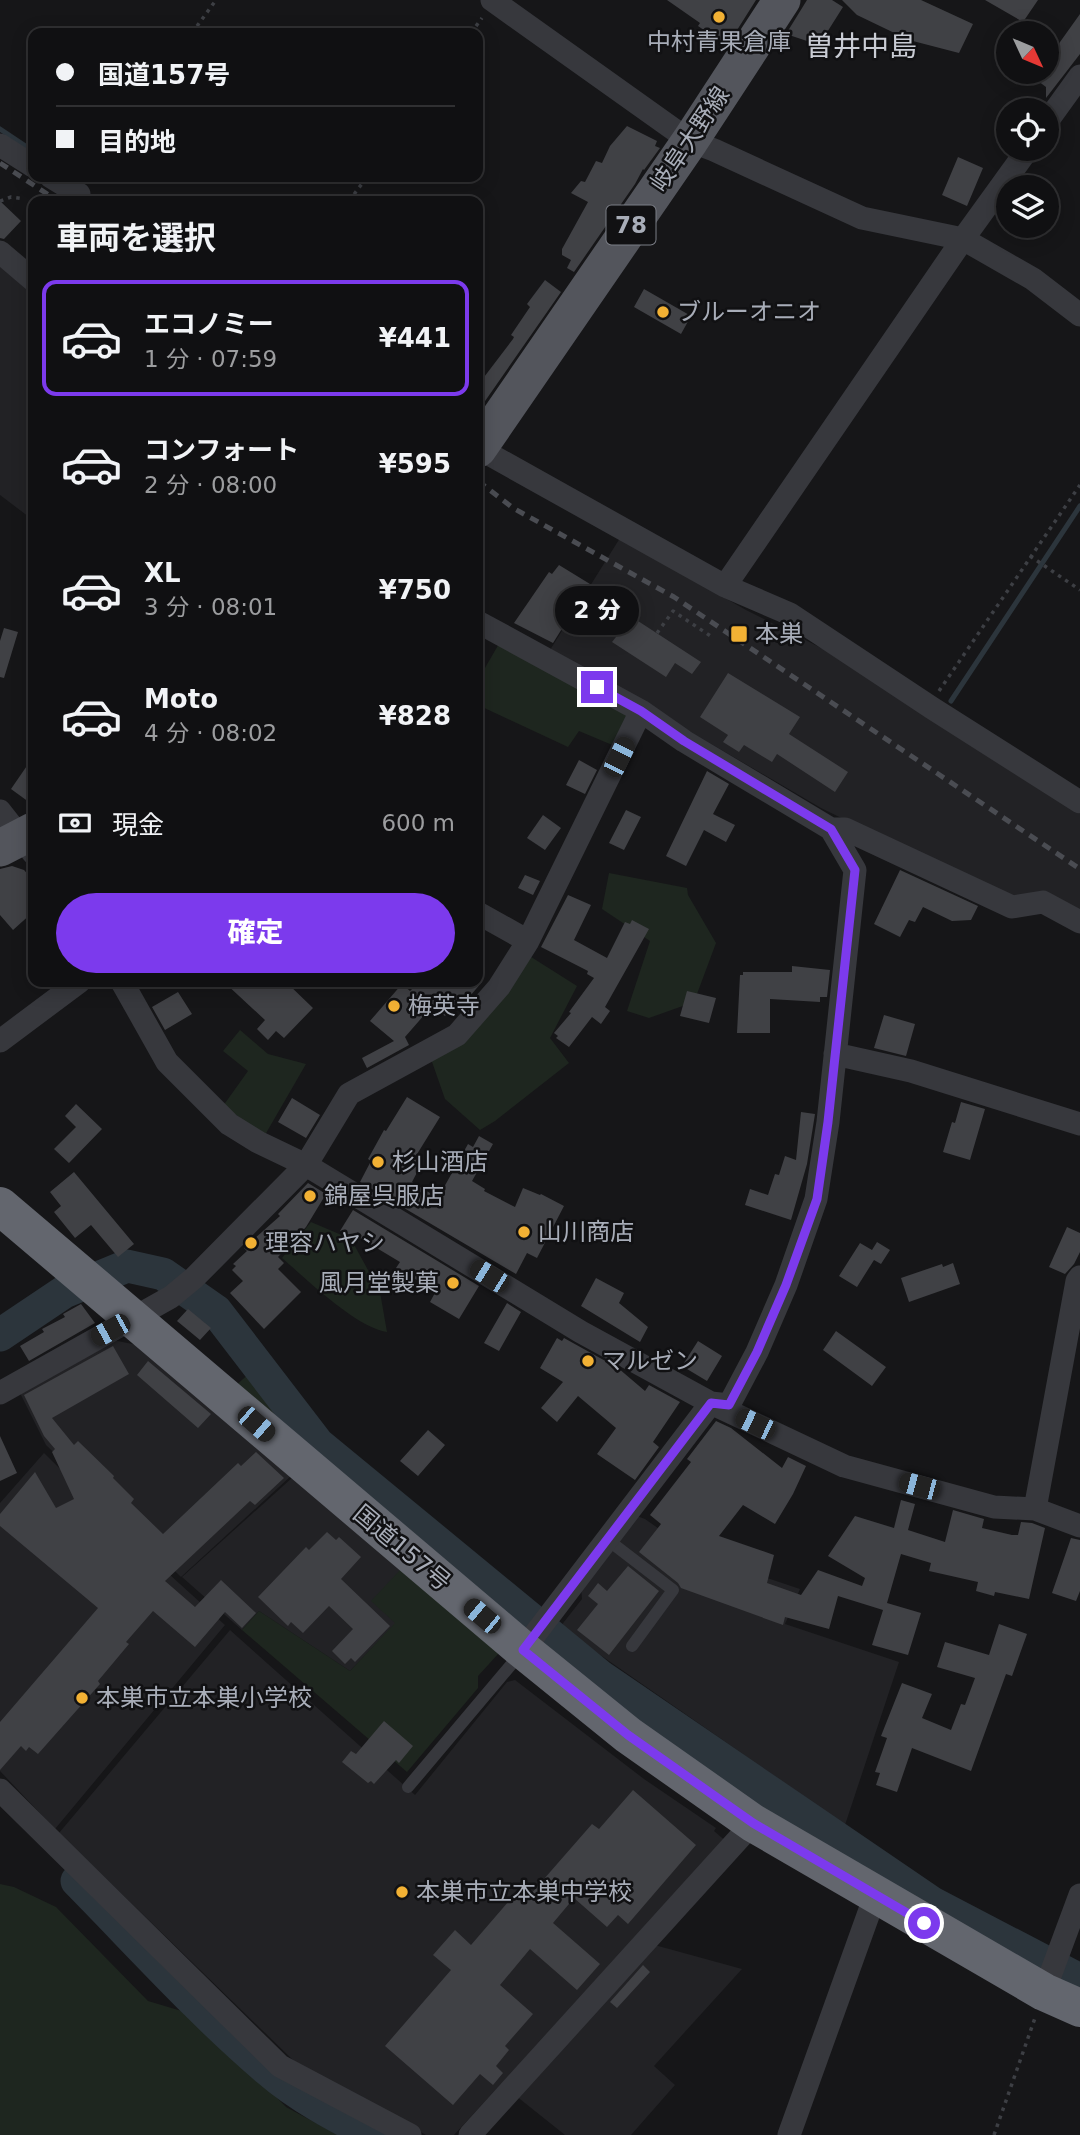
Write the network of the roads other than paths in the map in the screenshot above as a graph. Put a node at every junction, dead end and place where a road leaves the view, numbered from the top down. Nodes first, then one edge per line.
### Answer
1 (494, 0) edge
2 (782, 0) edge
3 (1080, 76) edge
4 (1059, 105) edge
5 (690, 141) junction
6 (0, 145) edge
7 (1019, 161) edge
8 (28, 163) edge
9 (59, 182) edge
10 (79, 194) dead end
11 (963, 239) junction
12 (0, 252) edge
13 (28, 276) edge
14 (1080, 315) edge
15 (483, 442) edge
16 (483, 452) edge
17 (725, 586) junction
18 (483, 625) edge
19 (641, 711) junction
20 (1080, 802) edge
21 (831, 829) junction
22 (483, 916) edge
23 (1080, 922) edge
24 (528, 940) junction
25 (72, 987) edge
26 (125, 987) edge
27 (0, 1041) edge
28 (835, 1054) junction
29 (1080, 1124) edge
30 (306, 1165) junction
31 (0, 1206) edge
32 (1080, 1277) edge
33 (132, 1318) junction
34 (0, 1392) edge
35 (711, 1403) junction
36 (1035, 1509) junction
37 (1080, 1526) edge
38 (608, 1540) junction
39 (536, 1634) junction
40 (632, 1646) dead end
41 (408, 1787) dead end
42 (0, 1790) edge
43 (753, 1823) junction
44 (875, 1895) junction
45 (1080, 1895) edge
46 (1044, 1992) junction
47 (1080, 2008) edge
48 (410, 2135) edge
49 (470, 2135) edge
50 (789, 2135) edge

1 - 5 street
2 - 5 main road, 岐阜大野線 / 78
3 - 4 street
5 - 11 street
5 - 15 main road, 岐阜大野線 / 78
6 - 8 street
7 - 11 street
9 - 10 street
11 - 14 street
11 - 17 street
12 - 13 street
16 - 17 street
17 - 20 street
18 - 19 street
19 - 21 street
19 - 24 street
21 - 23 street
21 - 28 street
22 - 24 street
24 - 30 street
25 - 27 street
26 - 30 street
28 - 29 street
28 - 35 street
30 - 33 street
30 - 35 street
31 - 33 highway, 国道157号
32 - 36 street
33 - 34 street
33 - 39 highway, 国道157号
35 - 36 street
35 - 38 street
36 - 37 street
38 - 39 street
38 - 40 lane
39 - 41 lane
39 - 43 highway, 国道157号
42 - 48 street
43 - 44 highway, 国道157号
43 - 49 street
44 - 46 highway, 国道157号
44 - 50 street
45 - 46 street
46 - 47 highway, 国道157号

